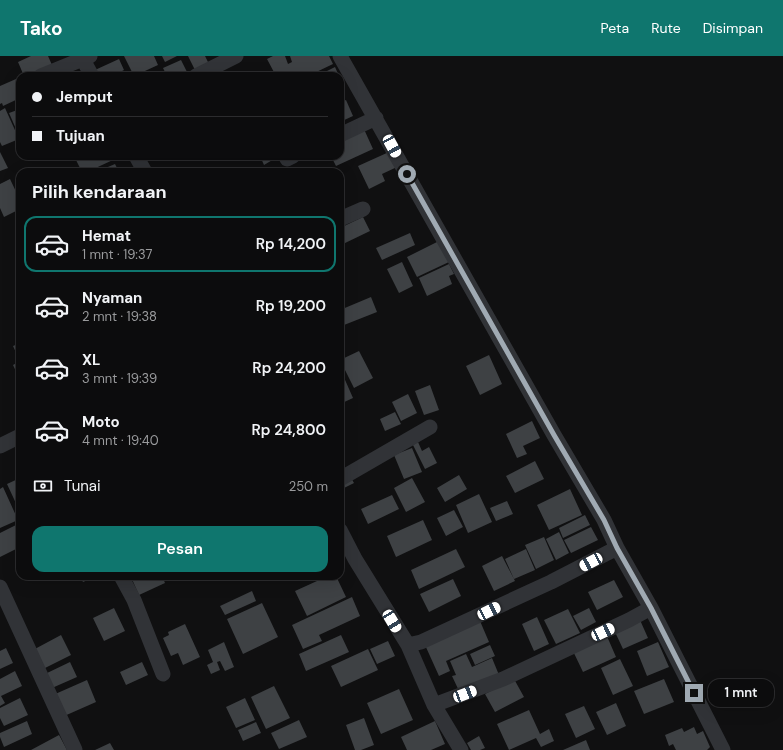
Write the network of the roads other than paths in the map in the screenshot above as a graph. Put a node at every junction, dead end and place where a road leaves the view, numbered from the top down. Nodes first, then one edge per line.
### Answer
1 (236, 56) edge
2 (340, 56) edge
3 (85, 57) edge
4 (50, 72) edge
5 (91, 72) edge
6 (204, 72) edge
7 (376, 118) junction
8 (344, 133) edge
9 (363, 209) dead end
10 (344, 217) edge
11 (430, 427) dead end
12 (16, 438) edge
13 (0, 446) edge
14 (344, 476) edge
15 (344, 538) edge
16 (617, 548) junction
17 (123, 580) edge
18 (0, 587) edge
19 (651, 608) junction
20 (408, 646) junction
21 (163, 674) dead end
22 (434, 705) junction
23 (75, 750) edge
24 (461, 750) edge
25 (723, 750) edge

1 - 6 street
2 - 7 street
3 - 4 street
3 - 5 street
7 - 8 street
7 - 16 street
9 - 10 street
11 - 14 street
12 - 13 street
15 - 20 street
16 - 19 street
16 - 20 street
17 - 21 street
18 - 23 street
19 - 22 street
19 - 25 street
20 - 22 street
22 - 24 street

